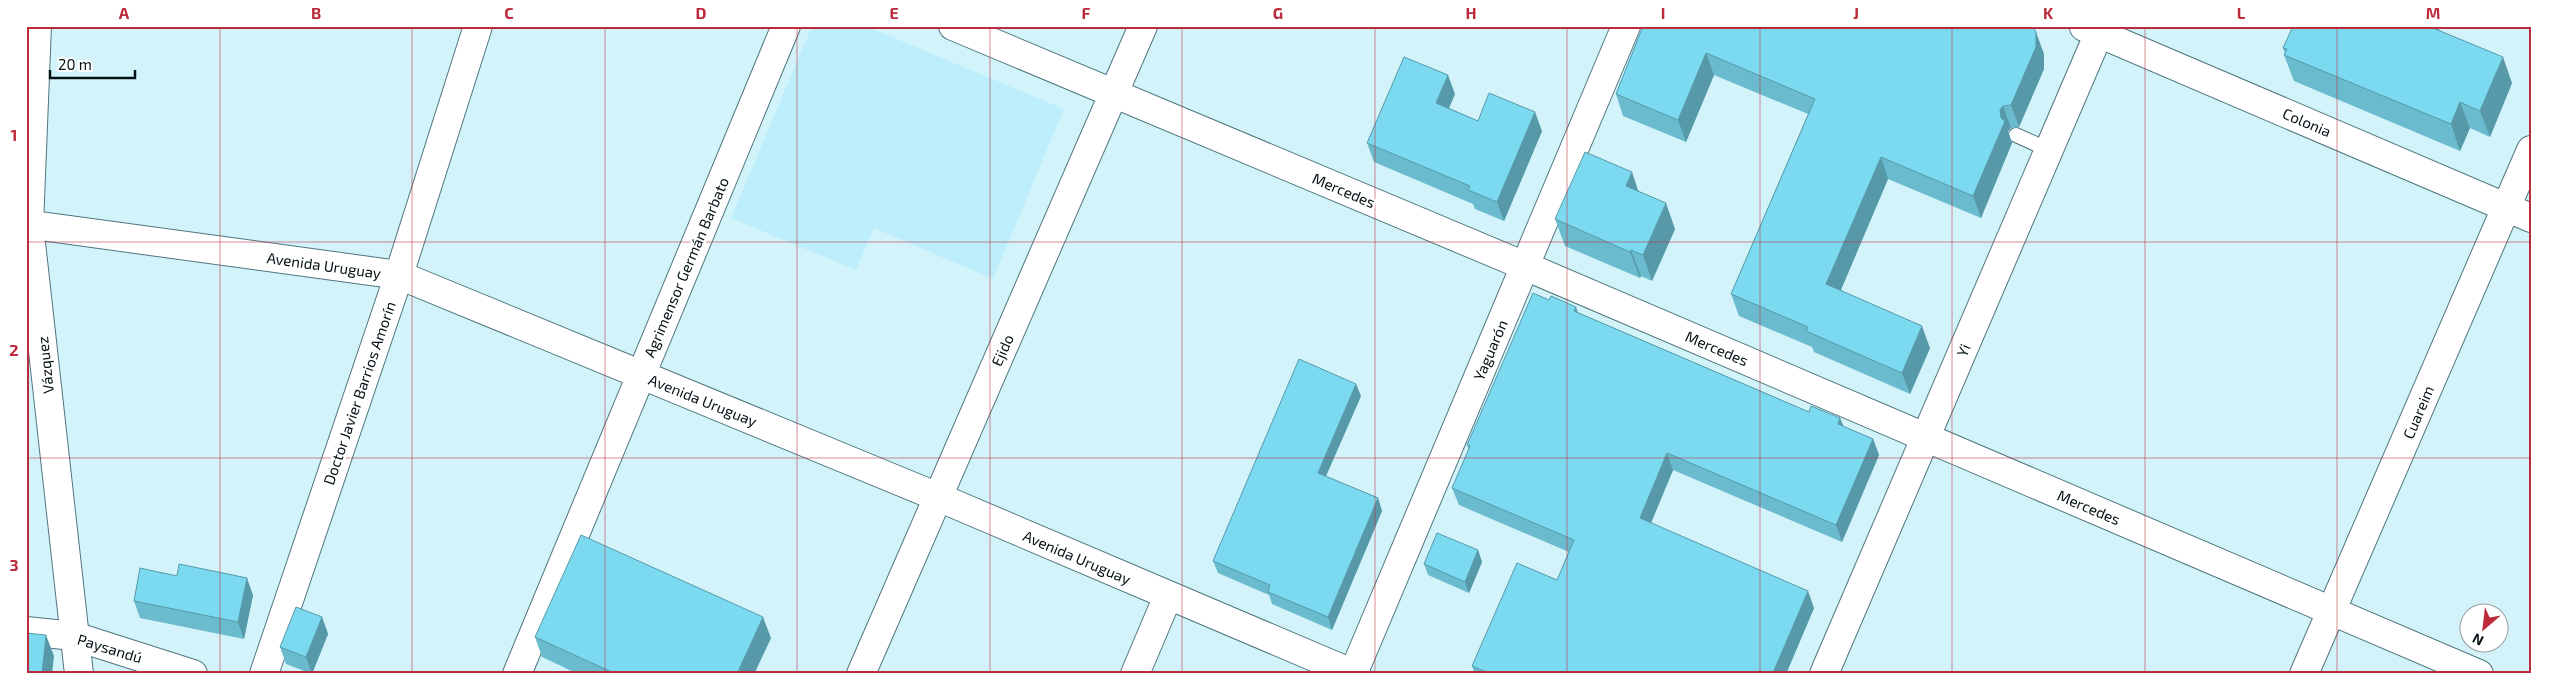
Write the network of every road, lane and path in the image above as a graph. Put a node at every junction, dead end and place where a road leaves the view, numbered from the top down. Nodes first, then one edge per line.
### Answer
1 (37, 26) edge
2 (478, 26) edge
3 (786, 26) edge
4 (953, 26) edge
5 (1143, 26) edge
6 (1626, 26) edge
7 (2095, 29) edge
8 (1113, 94) junction
9 (2016, 135) dead end
10 (2050, 150) junction
11 (2531, 150) edge
12 (2519, 213) edge
13 (28, 224) edge
14 (1525, 266) junction
15 (399, 275) junction
16 (641, 374) junction
17 (1926, 436) junction
18 (938, 497) junction
19 (1168, 596) junction
20 (2331, 612) junction
21 (26, 631) edge
22 (74, 636) junction
23 (79, 674) edge
24 (193, 674) edge
25 (264, 674) edge
26 (517, 674) edge
27 (862, 674) edge
28 (1135, 674) edge
29 (1353, 674) edge
30 (1824, 674) edge
31 (2304, 674) edge
32 (2479, 674) edge

1 - 13 street, Vázquez
2 - 15 street, Doctor Javier Barrios Amorín
3 - 16 street, Agrimensor Germán Barbato
4 - 8 street, Mercedes
5 - 8 street, Ejido
6 - 14 street, Yaguarón
7 - 10 street, Yi
7 - 12 street, Colonia
8 - 14 street, Mercedes
8 - 18 street, Ejido
9 - 10 lane
10 - 17 street, Yi
11 - 12 street, Cuareim
12 - 20 street, Cuareim
13 - 15 street, Avenida Uruguay
13 - 22 street, Vázquez
14 - 17 street, Mercedes
14 - 29 street, Yaguarón
15 - 16 street, Avenida Uruguay
15 - 25 street, Doctor Javier Barrios Amorín
16 - 18 street, Avenida Uruguay
16 - 26 street, Agrimensor Germán Barbato
17 - 20 street, Mercedes
17 - 30 street, Yi
18 - 19 street, Avenida Uruguay
18 - 27 street, Ejido
19 - 28 street
19 - 29 street, Avenida Uruguay
20 - 31 street, Cuareim
20 - 32 street, Mercedes
21 - 22 street, Paysandú
22 - 23 street, Vázquez
22 - 24 street, Paysandú

